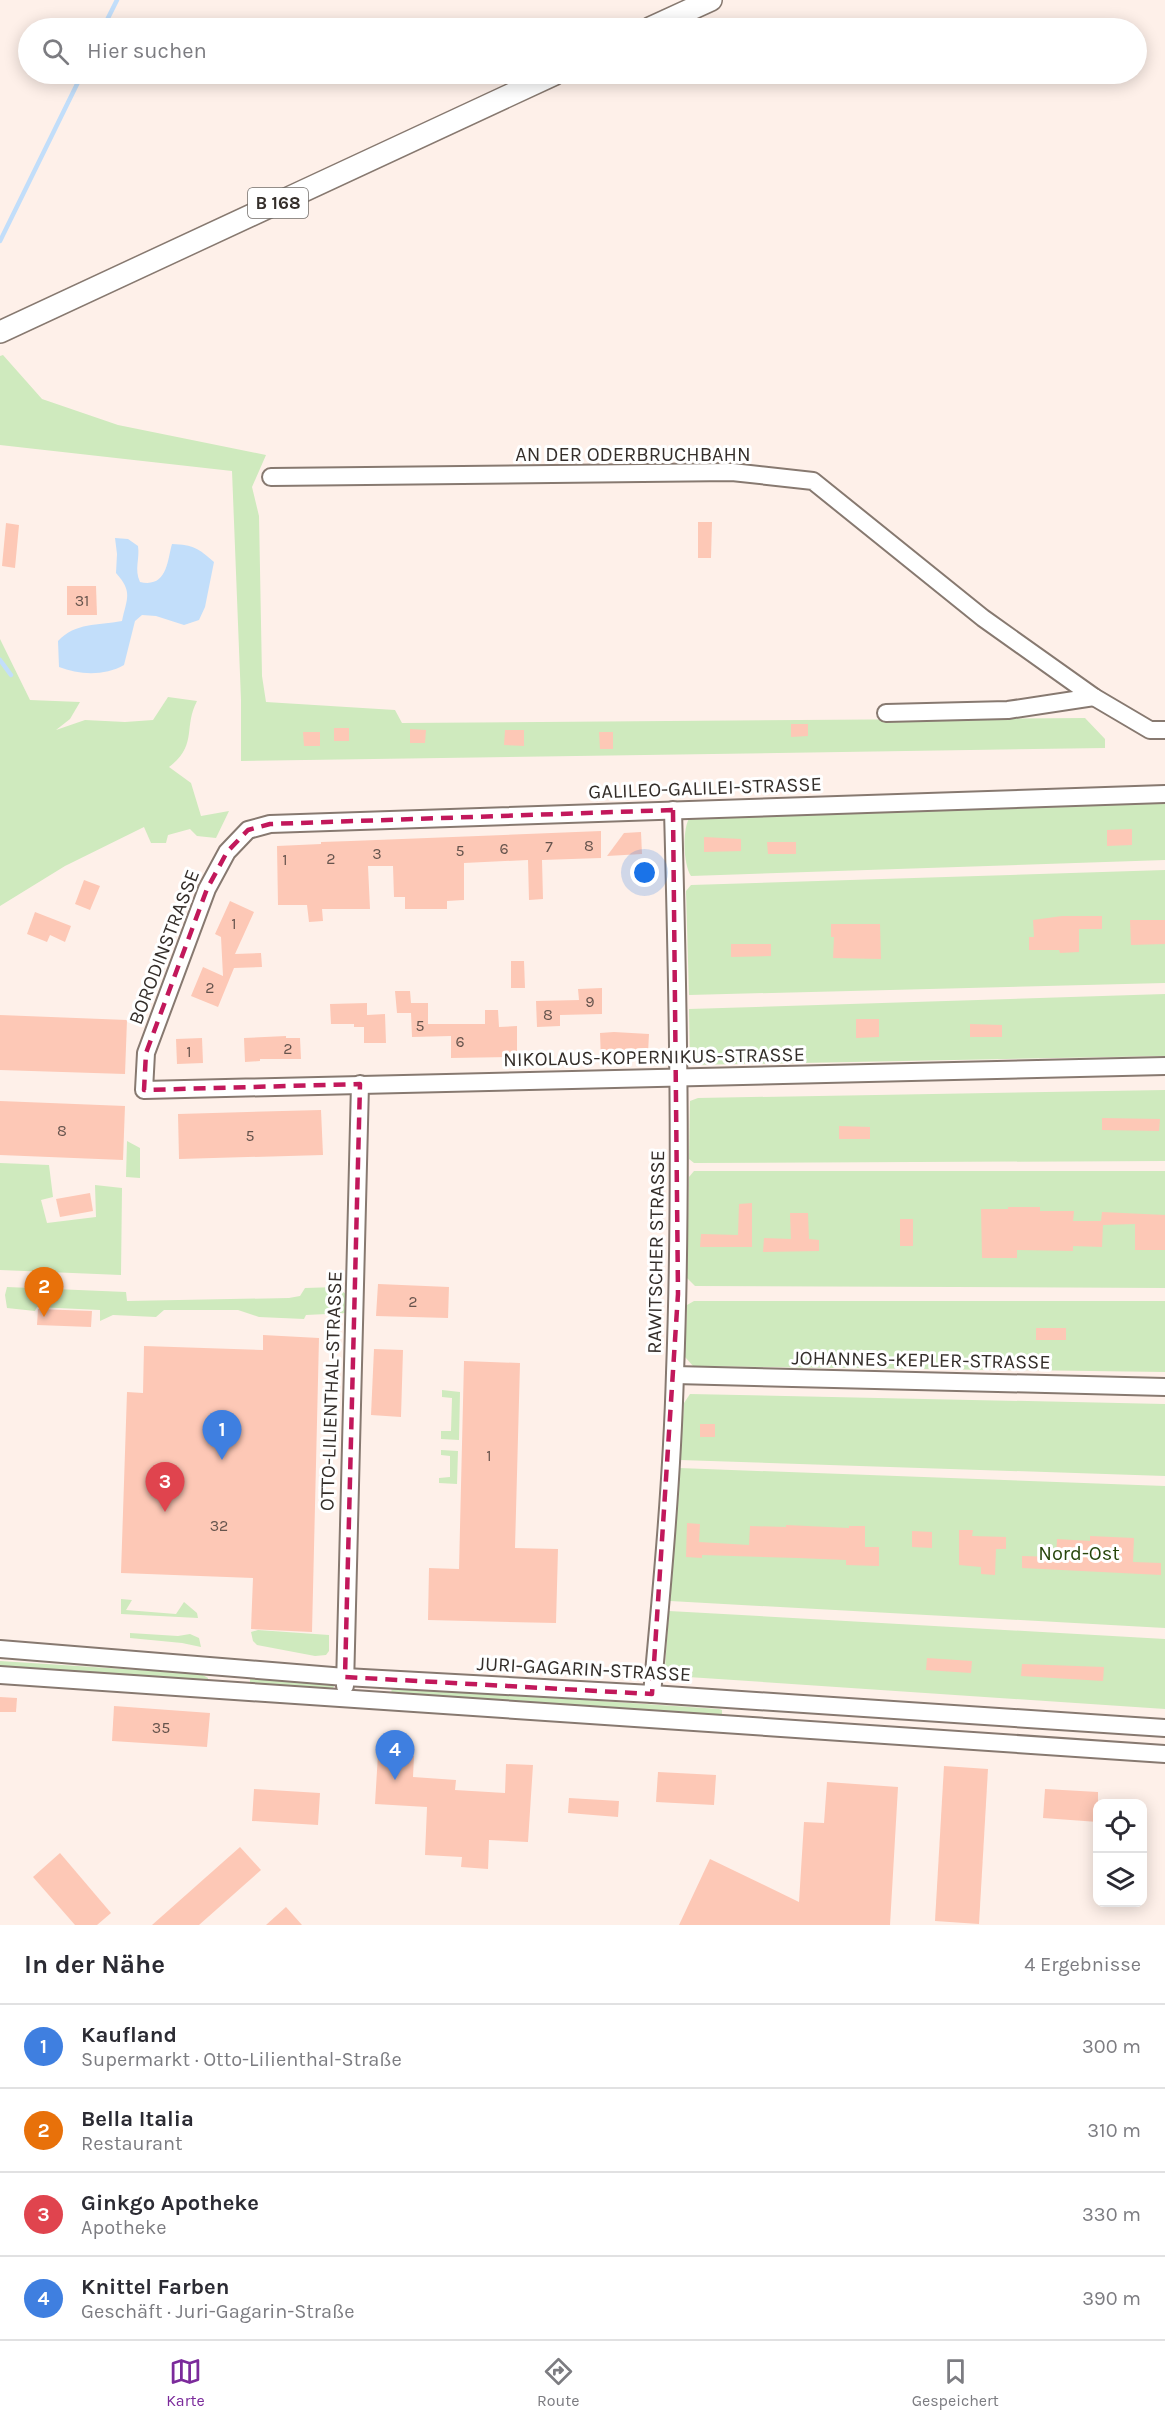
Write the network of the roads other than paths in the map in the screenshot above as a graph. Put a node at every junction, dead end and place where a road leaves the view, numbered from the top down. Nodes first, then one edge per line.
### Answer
1 (711, 0) edge
2 (672, 18) edge
3 (533, 84) edge
4 (0, 332) edge
5 (271, 477) dead end
6 (1094, 697) junction
7 (886, 713) dead end
8 (1158, 730) edge
9 (1165, 794) edge
10 (673, 810) junction
11 (248, 830) joint
12 (1165, 1066) edge
13 (679, 1076) junction
14 (360, 1084) junction
15 (144, 1090) joint
16 (675, 1375) junction
17 (1165, 1387) edge
18 (0, 1649) edge
19 (0, 1675) edge
20 (345, 1677) junction
21 (652, 1694) junction
22 (344, 1698) junction
23 (1165, 1728) edge
24 (1165, 1754) edge

1 - 2 main road
3 - 4 main road, B 168
5 - 6 street, AN DER ODERBRUCHBAHN
6 - 7 street
6 - 8 street, AN DER ODERBRUCHBAHN
9 - 10 street, GALILEO-GALILEI-STRASSE
10 - 11 street, GALILEO-GALILEI-STRASSE
10 - 13 street, RAWITSCHER STRASSE
11 - 15 street, BORODINSTRASSE
12 - 13 street, NIKOLAUS-KOPERNIKUS-STRASSE
13 - 14 street, NIKOLAUS-KOPERNIKUS-STRASSE
13 - 16 street, RAWITSCHER STRASSE
14 - 15 street, NIKOLAUS-KOPERNIKUS-STRASSE
14 - 20 street, OTTO-LILIENTHAL-STRASSE
16 - 17 street, JOHANNES-KEPLER-STRASSE
16 - 21 street, RAWITSCHER STRASSE
18 - 20 street, JURI-GAGARIN-STRASSE
19 - 22 street
20 - 21 street, JURI-GAGARIN-STRASSE
20 - 22 street, OTTO-LILIENTHAL-STRASSE
21 - 23 street, JURI-GAGARIN-STRASSE
22 - 24 street

